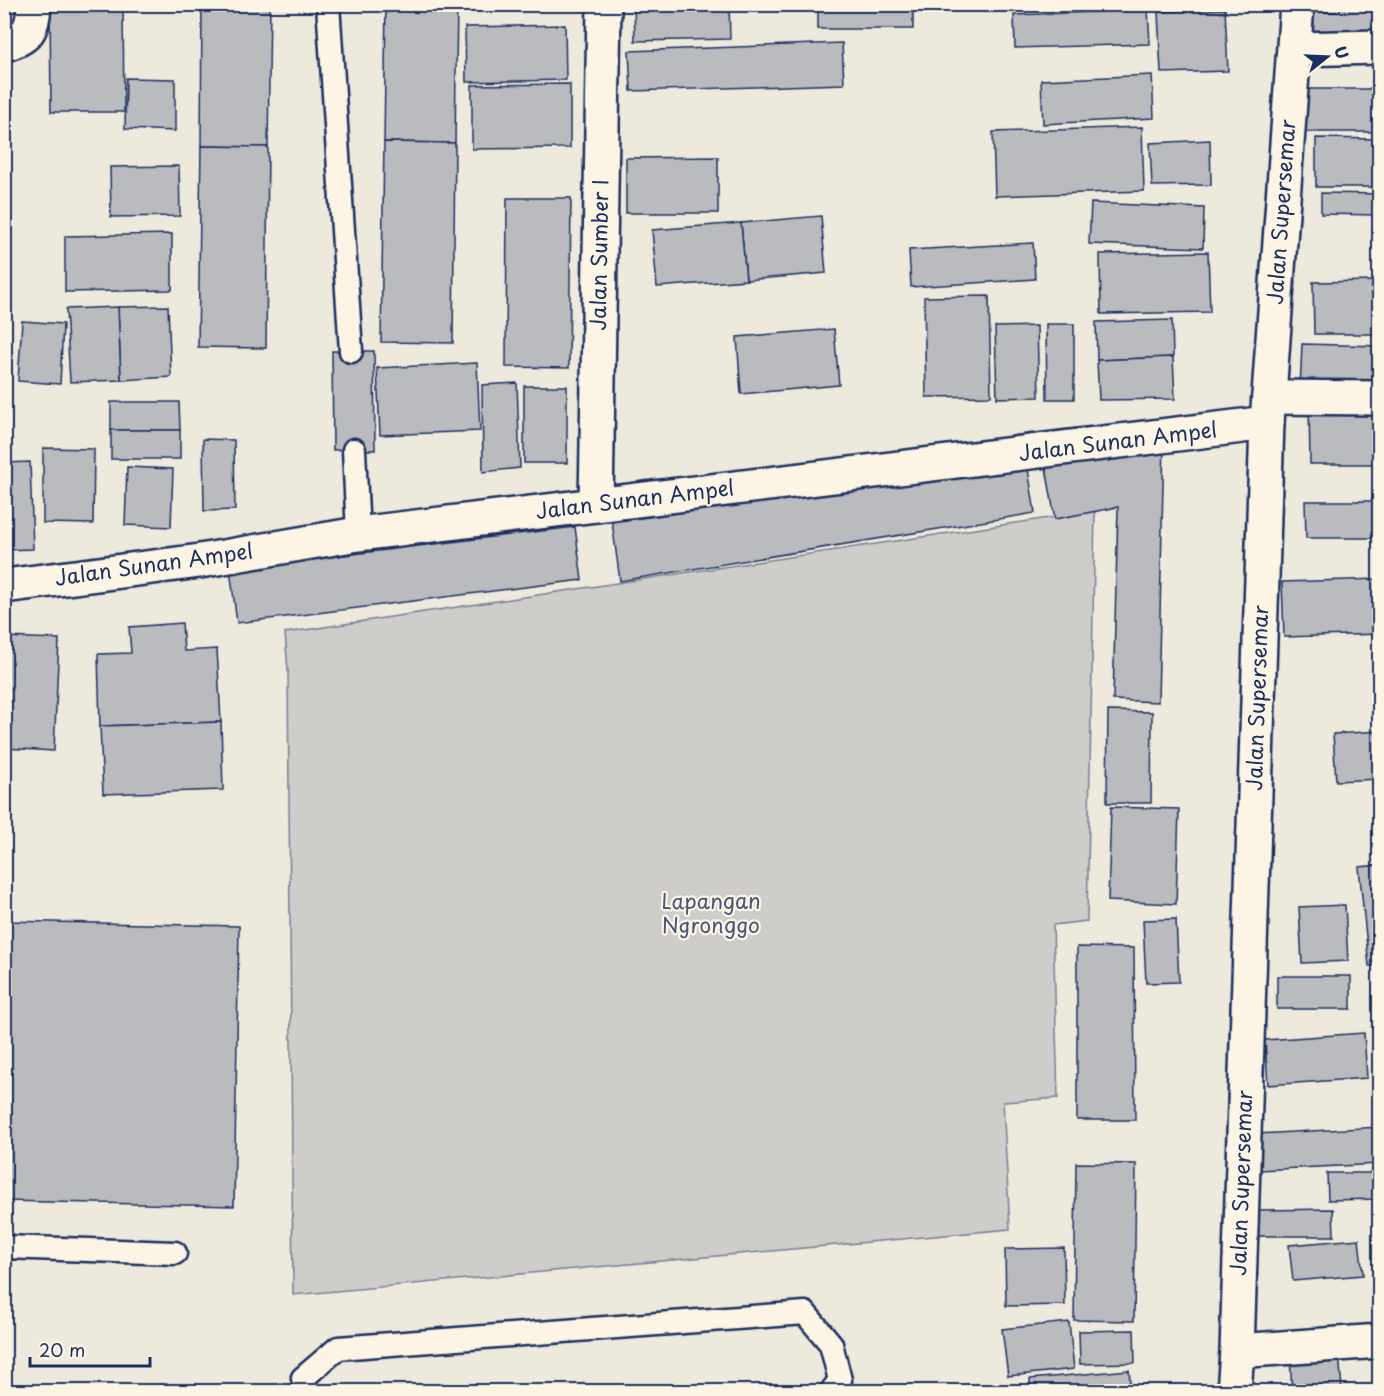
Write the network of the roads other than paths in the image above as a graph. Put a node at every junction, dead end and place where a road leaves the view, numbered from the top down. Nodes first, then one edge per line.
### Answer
1 (34, 4) edge
2 (328, 4) edge
3 (604, 4) edge
4 (1297, 4) edge
5 (4, 44) edge
6 (1380, 47) edge
7 (1295, 49) junction
8 (351, 351) dead end
9 (1380, 398) edge
10 (1268, 410) junction
11 (354, 450) dead end
12 (597, 505) junction
13 (358, 534) junction
14 (4, 586) edge
15 (4, 1247) edge
16 (175, 1253) dead end
17 (1380, 1341) edge
18 (1237, 1351) junction
19 (307, 1392) edge
20 (831, 1392) edge
21 (1234, 1392) edge

1 - 5 street
2 - 8 lane
3 - 12 street, Jalan Sumber I
4 - 7 street, Jalan Supersemar
6 - 7 street
7 - 10 street, Jalan Supersemar
9 - 10 street, Jalan Sunan Ampel
10 - 12 street, Jalan Sunan Ampel
10 - 18 street, Jalan Supersemar
11 - 13 lane
12 - 13 street, Jalan Sunan Ampel
13 - 14 street, Jalan Sunan Ampel
15 - 16 lane
17 - 18 street
18 - 21 street, Jalan Supersemar
19 - 20 lane

